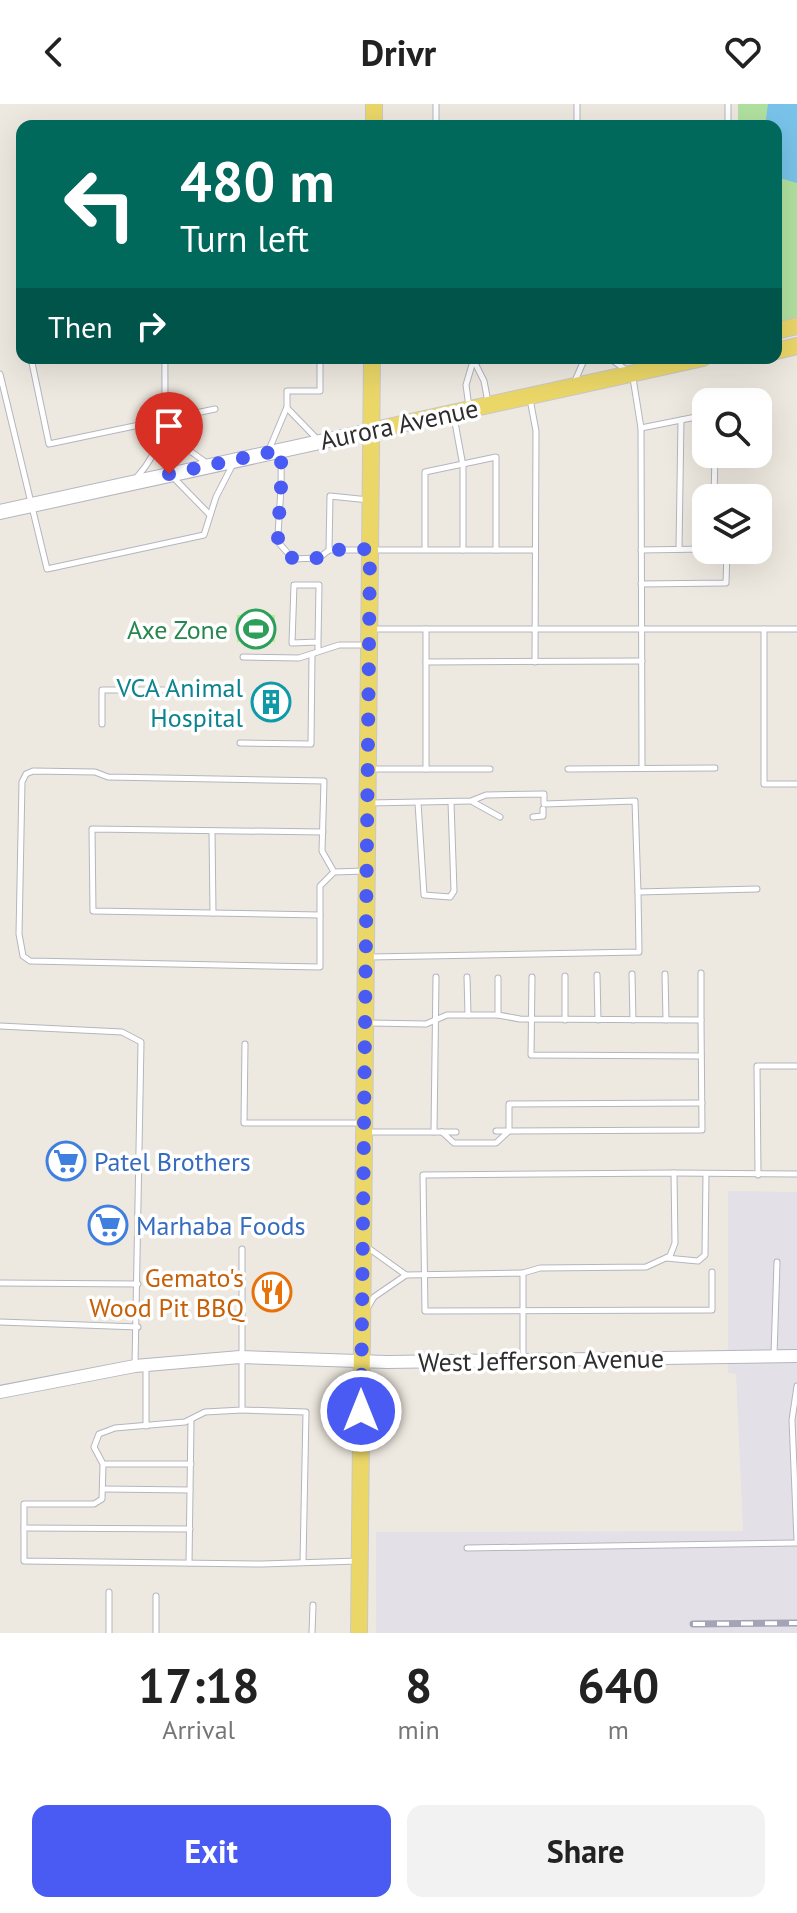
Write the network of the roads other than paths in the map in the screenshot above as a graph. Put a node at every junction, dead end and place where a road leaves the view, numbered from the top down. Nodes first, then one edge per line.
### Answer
1 (32, 364) edge
2 (165, 364) edge
3 (320, 364) edge
4 (372, 364) edge
5 (473, 364) edge
6 (476, 364) edge
7 (582, 364) edge
8 (618, 364) edge
9 (675, 364) edge
10 (632, 373) junction
11 (0, 374) edge
12 (572, 387) junction
13 (529, 396) junction
14 (488, 405) junction
15 (287, 407) junction
16 (215, 409) dead end
17 (462, 411) junction
18 (692, 418) edge
19 (164, 419) junction
20 (681, 420) junction
21 (641, 428) junction
22 (370, 431) junction
23 (320, 441) junction
24 (274, 451) junction
25 (236, 459) junction
26 (210, 465) junction
27 (463, 466) junction
28 (169, 474) junction
29 (133, 482) junction
30 (370, 500) junction
31 (32, 504) junction
32 (0, 512) edge
33 (210, 515) junction
34 (370, 549) junction
35 (425, 549) junction
36 (679, 549) junction
37 (692, 549) edge
38 (329, 550) junction
39 (463, 550) junction
40 (496, 550) junction
41 (535, 550) junction
42 (641, 550) junction
43 (727, 564) edge
44 (641, 584) junction
45 (642, 628) junction
46 (426, 629) junction
47 (535, 629) junction
48 (764, 629) junction
49 (797, 629) edge
50 (369, 637) junction
51 (318, 642) junction
52 (315, 653) junction
53 (243, 657) dead end
54 (642, 661) junction
55 (426, 662) junction
56 (535, 662) junction
57 (201, 690) dead end
58 (102, 724) dead end
59 (240, 743) dead end
60 (642, 768) junction
61 (715, 768) dead end
62 (367, 769) junction
63 (426, 769) junction
64 (490, 769) dead end
65 (568, 769) dead end
66 (797, 784) edge
67 (471, 801) junction
68 (451, 802) junction
69 (367, 803) junction
70 (418, 803) junction
71 (544, 806) junction
72 (533, 809) dead end
73 (500, 813) dead end
74 (533, 817) dead end
75 (212, 831) junction
76 (323, 832) junction
77 (366, 871) junction
78 (334, 872) junction
79 (757, 889) dead end
80 (638, 892) junction
81 (213, 913) junction
82 (320, 915) junction
83 (365, 957) junction
84 (701, 973) dead end
85 (632, 974) dead end
86 (665, 974) dead end
87 (597, 975) dead end
88 (565, 976) dead end
89 (436, 977) dead end
90 (467, 977) dead end
91 (532, 977) dead end
92 (498, 978) dead end
93 (468, 1015) junction
94 (498, 1015) junction
95 (435, 1020) junction
96 (532, 1020) junction
97 (565, 1020) junction
98 (598, 1020) junction
99 (633, 1020) junction
100 (666, 1020) junction
101 (701, 1020) junction
102 (365, 1023) junction
103 (0, 1026) edge
104 (245, 1044) dead end
105 (701, 1056) junction
106 (797, 1066) edge
107 (702, 1103) junction
108 (364, 1128) junction
109 (496, 1131) dead end
110 (509, 1131) junction
111 (438, 1132) junction
112 (456, 1132) dead end
113 (674, 1173) junction
114 (706, 1174) junction
115 (797, 1174) edge
116 (758, 1175) junction
117 (363, 1244) junction
118 (242, 1249) dead end
119 (666, 1258) junction
120 (777, 1262) dead end
121 (712, 1272) dead end
122 (523, 1273) junction
123 (425, 1274) junction
124 (406, 1275) junction
125 (0, 1283) edge
126 (138, 1284) junction
127 (524, 1311) junction
128 (362, 1316) junction
129 (0, 1322) edge
130 (138, 1327) junction
131 (774, 1356) junction
132 (797, 1356) edge
133 (240, 1357) junction
134 (361, 1360) junction
135 (523, 1360) junction
136 (140, 1365) junction
137 (797, 1386) edge
138 (0, 1392) edge
139 (242, 1410) junction
140 (191, 1420) junction
141 (146, 1426) junction
142 (103, 1464) junction
143 (191, 1464) junction
144 (103, 1489) junction
145 (190, 1490) junction
146 (24, 1528) junction
147 (190, 1529) junction
148 (797, 1541) edge
149 (467, 1548) dead end
150 (360, 1561) junction
151 (303, 1562) junction
152 (189, 1563) junction
153 (109, 1592) dead end
154 (156, 1596) dead end
155 (313, 1605) dead end
156 (109, 1633) edge
157 (156, 1633) edge
158 (312, 1633) edge
159 (359, 1633) edge

1 - 19 lane
2 - 19 lane
3 - 15 lane
4 - 22 main road
5 - 17 lane
6 - 14 lane
7 - 12 lane
8 - 10 lane
9 - 10 main road, Aurora Avenue
10 - 12 main road, Aurora Avenue
10 - 21 lane
11 - 31 lane
12 - 13 main road, Aurora Avenue
13 - 14 main road, Aurora Avenue
13 - 41 lane
14 - 17 main road, Aurora Avenue
15 - 23 lane
15 - 24 lane
16 - 19 lane
17 - 22 main road, Aurora Avenue
17 - 27 lane
18 - 20 lane
19 - 26 lane
19 - 29 lane
20 - 21 lane
20 - 36 lane
21 - 42 lane
22 - 23 main road, Aurora Avenue
22 - 30 main road
23 - 24 main road, Aurora Avenue
24 - 25 main road, Aurora Avenue
24 - 38 lane
25 - 26 main road, Aurora Avenue
25 - 33 lane
26 - 28 main road, Aurora Avenue
27 - 35 lane
27 - 39 lane
27 - 40 lane
28 - 29 main road, Aurora Avenue
28 - 33 lane
29 - 31 main road, Aurora Avenue
30 - 34 main road
30 - 38 lane
31 - 32 main road, Aurora Avenue
31 - 33 lane
34 - 35 lane
34 - 38 lane
34 - 50 main road
35 - 39 lane
36 - 37 lane
36 - 42 lane
39 - 40 lane
40 - 41 lane
41 - 47 lane
42 - 44 lane
43 - 44 lane
44 - 45 lane
45 - 47 lane
45 - 48 lane
45 - 54 lane
46 - 47 lane
46 - 50 lane
46 - 55 lane
47 - 56 lane
48 - 49 lane
48 - 66 lane
50 - 52 lane
50 - 62 main road
51 - 51 lane
51 - 52 lane
52 - 53 lane
52 - 59 lane
54 - 56 lane
54 - 60 lane
55 - 56 lane
55 - 63 lane
57 - 58 lane
60 - 61 lane
60 - 65 lane
62 - 63 lane
62 - 69 main road
63 - 64 lane
67 - 68 lane
67 - 71 lane
67 - 73 lane
68 - 70 lane
68 - 70 lane
69 - 70 lane
69 - 77 main road
71 - 72 lane
71 - 74 lane
71 - 80 lane
75 - 76 lane
75 - 81 lane
75 - 81 lane
76 - 78 lane
76 - 82 lane
77 - 78 lane
77 - 83 main road
78 - 82 lane
79 - 80 lane
80 - 83 lane
81 - 82 lane
83 - 102 main road
84 - 101 lane
85 - 99 lane
86 - 100 lane
87 - 98 lane
88 - 97 lane
89 - 95 lane
90 - 93 lane
91 - 96 lane
92 - 94 lane
93 - 94 lane
93 - 95 lane
94 - 96 lane
95 - 102 lane
95 - 111 lane
96 - 97 lane
96 - 105 lane
97 - 98 lane
98 - 99 lane
99 - 100 lane
100 - 101 lane
101 - 105 lane
102 - 108 main road
103 - 126 lane
104 - 108 lane
105 - 107 lane
106 - 116 lane
107 - 110 lane
107 - 110 lane
108 - 111 lane
108 - 117 main road
109 - 110 lane
110 - 111 lane
111 - 112 lane
113 - 114 lane
113 - 119 lane
113 - 123 lane
114 - 116 lane
114 - 119 lane
115 - 116 lane
117 - 124 lane
117 - 128 main road
118 - 133 lane
119 - 122 lane
120 - 131 lane
121 - 127 lane
122 - 123 lane
122 - 127 lane
123 - 124 lane
123 - 127 lane
124 - 128 lane
125 - 126 lane
126 - 130 lane
127 - 135 lane
128 - 134 main road
129 - 130 lane
130 - 136 lane
131 - 132 street, West Jefferson Avenue
131 - 135 street, West Jefferson Avenue
133 - 134 street, West Jefferson Avenue
133 - 136 street, West Jefferson Avenue
133 - 139 lane
134 - 135 street, West Jefferson Avenue
134 - 150 main road
136 - 138 street, West Jefferson Avenue
136 - 141 lane
137 - 148 lane
139 - 140 lane
139 - 151 lane
140 - 141 lane
140 - 143 lane
141 - 142 lane
142 - 143 lane
142 - 144 lane
143 - 145 lane
144 - 145 lane
144 - 146 lane
145 - 147 lane
146 - 147 lane
146 - 152 lane
147 - 152 lane
148 - 149 lane
150 - 151 lane
150 - 159 main road
151 - 152 lane
153 - 156 lane
154 - 157 lane
155 - 158 lane

